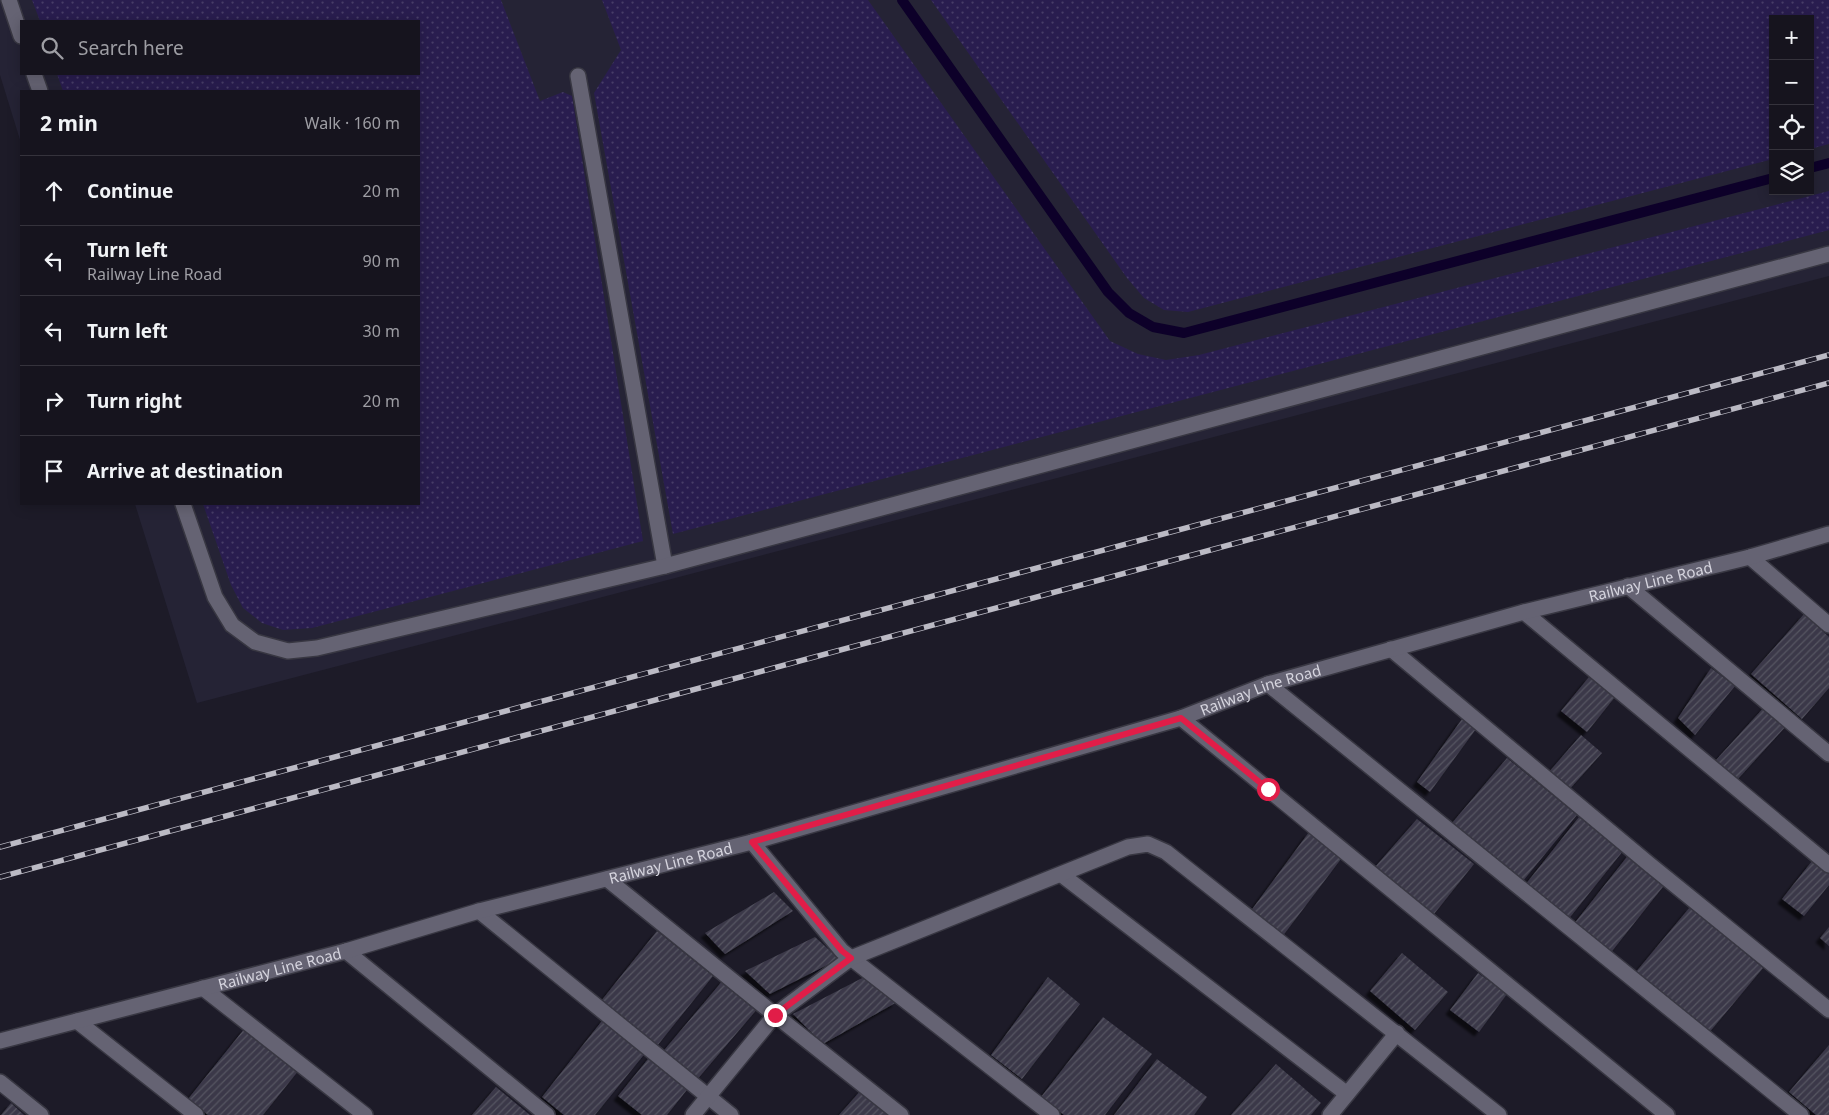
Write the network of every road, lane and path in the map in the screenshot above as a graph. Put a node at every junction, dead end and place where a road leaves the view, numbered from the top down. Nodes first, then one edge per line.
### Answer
1 (9, 0) edge
2 (20, 33) edge
3 (34, 75) edge
4 (578, 76) dead end
5 (40, 90) edge
6 (1829, 254) edge
7 (183, 505) edge
8 (1829, 534) edge
9 (1750, 557) junction
10 (665, 566) junction
11 (1628, 586) junction
12 (1524, 612) junction
13 (1829, 625) edge
14 (1391, 649) junction
15 (1268, 684) junction
16 (1181, 718) junction
17 (1829, 754) edge
18 (752, 842) junction
19 (1829, 865) edge
20 (1062, 875) junction
21 (607, 878) junction
22 (479, 911) junction
23 (346, 951) junction
24 (851, 958) junction
25 (203, 988) junction
26 (1829, 1010) edge
27 (775, 1015) junction
28 (77, 1021) junction
29 (1397, 1033) junction
30 (0, 1041) edge
31 (0, 1082) edge
32 (1347, 1094) junction
33 (708, 1096) junction
34 (41, 1115) edge
35 (196, 1115) edge
36 (365, 1115) edge
37 (547, 1115) edge
38 (693, 1115) edge
39 (731, 1115) edge
40 (901, 1115) edge
41 (1052, 1115) edge
42 (1330, 1115) edge
43 (1499, 1115) edge
44 (1667, 1115) edge
45 (1801, 1115) edge

1 - 2 street
3 - 5 street
4 - 10 street
6 - 10 street
7 - 10 street
8 - 9 street, Railway Line Road
9 - 11 street, Railway Line Road
9 - 13 street
11 - 12 street, Railway Line Road
11 - 17 street
12 - 14 street, Railway Line Road
12 - 19 street
14 - 15 street, Railway Line Road
14 - 26 street
15 - 16 street, Railway Line Road
15 - 45 street
16 - 18 street, Railway Line Road
16 - 44 street
18 - 21 street, Railway Line Road
18 - 24 street
20 - 24 street
20 - 29 street
20 - 32 street
21 - 22 street, Railway Line Road
21 - 27 street
22 - 23 street, Railway Line Road
22 - 33 street
23 - 25 street, Railway Line Road
23 - 37 street
24 - 27 street
24 - 41 street
25 - 28 street, Railway Line Road
25 - 36 street
27 - 33 street
27 - 40 street
28 - 30 street, Railway Line Road
28 - 35 street
29 - 32 street
29 - 43 street
31 - 34 street
32 - 42 street
33 - 38 street
33 - 39 street

